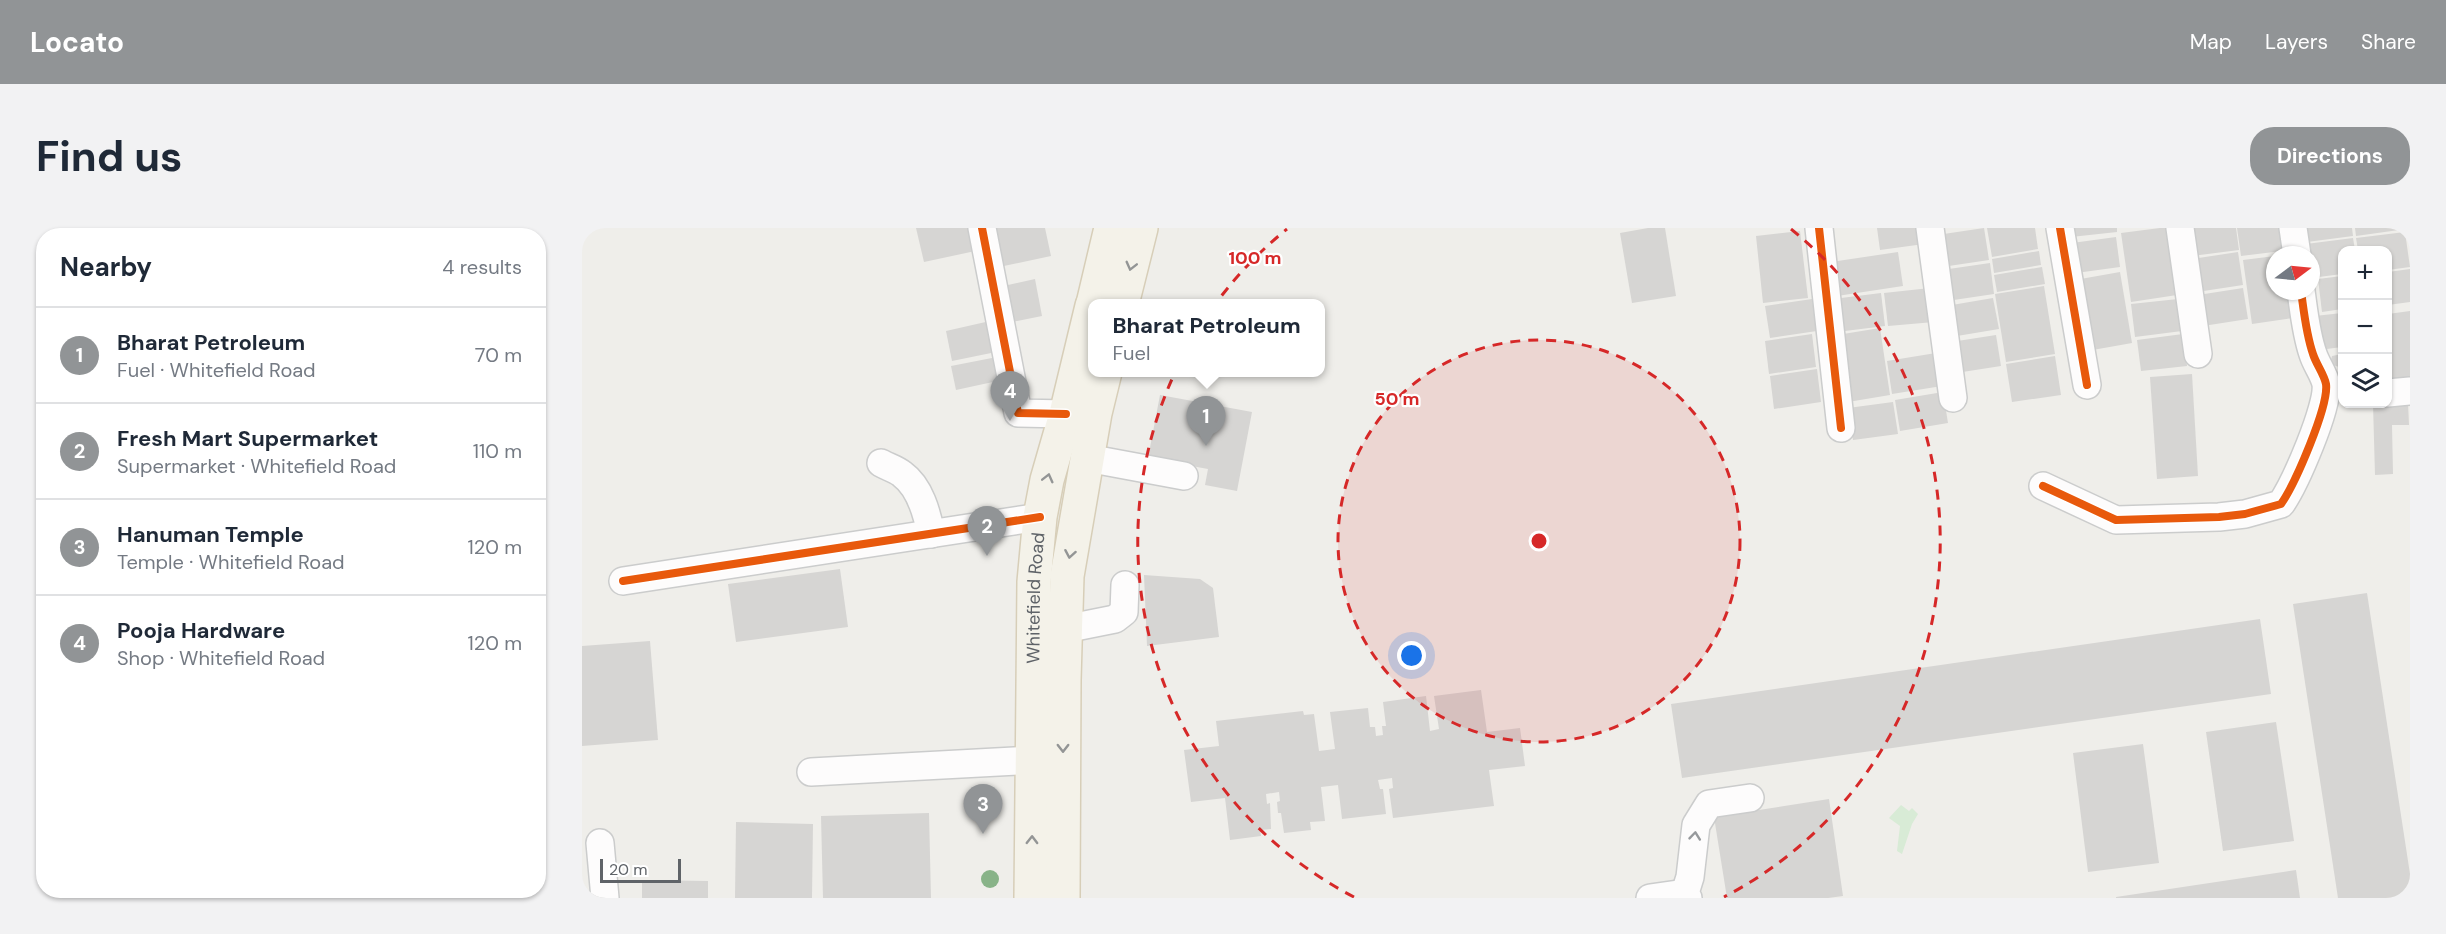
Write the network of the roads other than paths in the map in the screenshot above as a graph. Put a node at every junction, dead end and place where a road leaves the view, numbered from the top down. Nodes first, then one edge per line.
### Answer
1 (982, 228) edge
2 (1111, 228) edge
3 (1141, 228) edge
4 (1819, 228) edge
5 (1930, 228) edge
6 (2060, 228) edge
7 (2180, 228) edge
8 (2293, 228) edge
9 (2295, 246) edge
10 (1093, 299) edge
11 (1123, 299) edge
12 (2302, 300) edge
13 (1088, 322) edge
14 (2198, 354) dead end
15 (1104, 377) edge
16 (2087, 385) dead end
17 (2334, 386) edge
18 (2410, 391) edge
19 (2392, 393) edge
20 (1953, 398) dead end
21 (1066, 414) junction
22 (1841, 428) dead end
23 (1087, 458) junction
24 (881, 463) dead end
25 (1184, 476) dead end
26 (2043, 486) dead end
27 (1040, 517) junction
28 (931, 534) junction
29 (623, 580) dead end
30 (1125, 585) dead end
31 (1065, 630) junction
32 (1034, 760) junction
33 (811, 772) dead end
34 (1750, 798) dead end
35 (600, 843) dead end
36 (1686, 896) edge
37 (605, 898) edge
38 (1031, 898) edge
39 (1063, 898) edge
40 (1650, 898) edge

1 - 21 street
2 - 10 main road, Whitefield Road
3 -> 11 main road
4 - 22 street
5 - 20 street
6 - 16 street
7 - 14 street
8 - 9 street
12 - 17 street
13 - 21 main road, Whitefield Road
15 - 23 main road, Whitefield Road
17 - 26 street
18 - 19 street
27 -> 21 main road, Whitefield Road
23 - 25 street
23 -> 31 main road, Whitefield Road
24 - 28 street
27 - 28 street
27 - 32 main road, Whitefield Road
28 - 29 street
30 - 31 street
31 -> 39 main road, Whitefield Road
32 - 33 street
38 -> 32 main road, Whitefield Road
36 -> 34 street
35 - 37 street
36 - 40 street

